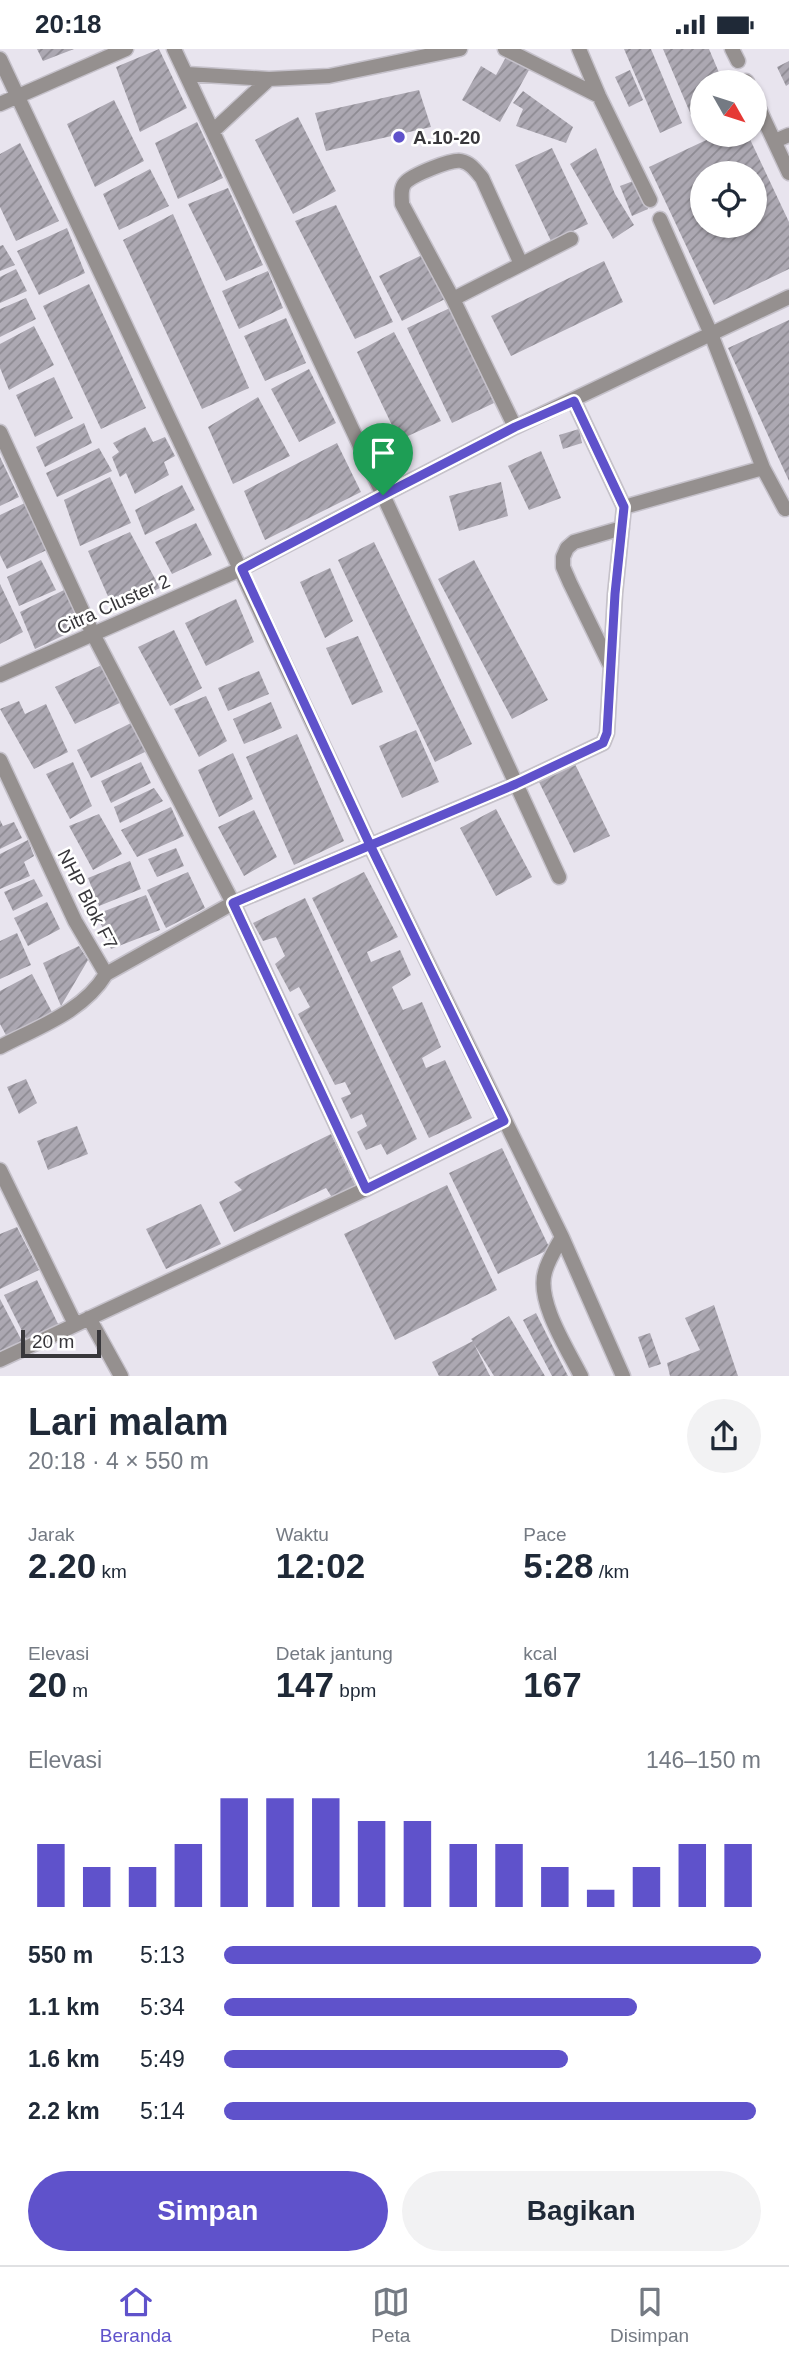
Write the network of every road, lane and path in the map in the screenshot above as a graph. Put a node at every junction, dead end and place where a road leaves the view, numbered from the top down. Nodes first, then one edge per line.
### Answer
1 (127, 49) edge
2 (174, 49) edge
3 (460, 49) edge
4 (505, 49) edge
5 (579, 49) edge
6 (0, 59) edge
7 (187, 74) junction
8 (269, 79) junction
9 (18, 96) junction
10 (599, 96) junction
11 (0, 104) edge
12 (767, 125) edge
13 (213, 131) junction
14 (789, 135) edge
15 (775, 141) junction
16 (789, 173) edge
17 (650, 200) dead end
18 (660, 219) dead end
19 (571, 239) dead end
20 (521, 264) junction
21 (789, 297) edge
22 (453, 299) junction
23 (711, 334) junction
24 (574, 401) junction
25 (515, 427) junction
26 (0, 432) edge
27 (764, 468) junction
28 (383, 495) junction
29 (624, 507) junction
30 (785, 509) dead end
31 (622, 528) junction
32 (242, 569) junction
33 (93, 634) junction
34 (612, 669) junction
35 (0, 675) edge
36 (0, 760) edge
37 (516, 784) junction
38 (370, 845) junction
39 (559, 877) dead end
40 (233, 903) junction
41 (106, 974) junction
42 (0, 1047) edge
43 (504, 1121) junction
44 (0, 1170) edge
45 (366, 1189) junction
46 (6, 1195) edge
47 (562, 1237) junction
48 (82, 1321) junction
49 (0, 1360) edge
50 (121, 1376) edge
51 (581, 1376) edge
52 (622, 1376) edge

1 - 9 street
2 - 7 street
3 - 8 street
4 - 10 street
5 - 10 street
6 - 9 street
7 - 8 street
7 - 13 street
8 - 13 street
9 - 11 street
9 - 32 street
10 - 17 street
12 - 15 street
13 - 28 street
14 - 15 street
15 - 16 street
18 - 23 street
19 - 20 street
20 - 22 street
20 - 22 street
21 - 23 street, Citra Cluster 2
22 - 25 street
23 - 24 street, Citra Cluster 2
23 - 27 street
24 - 25 street, Citra Cluster 2
24 - 29 street
25 - 28 street, Citra Cluster 2
26 - 33 street
27 - 29 street
27 - 30 street
28 - 32 street, Citra Cluster 2
28 - 37 street
29 - 31 street
31 - 34 street
31 - 34 street
32 - 33 street, Citra Cluster 2
32 - 38 street
33 - 35 street, Citra Cluster 2
33 - 40 street
34 - 37 street
36 - 41 street, NHP Blok F7
37 - 38 street
37 - 39 street
38 - 40 street
38 - 43 street
40 - 41 street
40 - 45 street
41 - 42 street, NHP Blok F7
43 - 45 street
43 - 47 street
44 - 46 street
45 - 48 street
46 - 48 street
47 - 51 street
47 - 52 street
48 - 49 street
48 - 50 street

